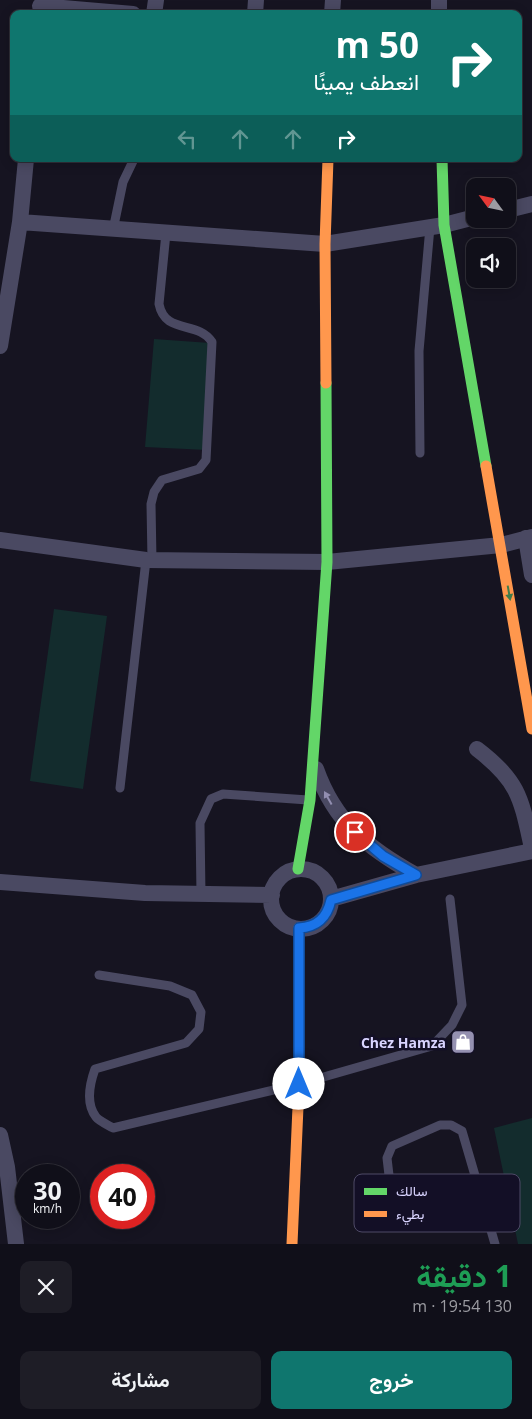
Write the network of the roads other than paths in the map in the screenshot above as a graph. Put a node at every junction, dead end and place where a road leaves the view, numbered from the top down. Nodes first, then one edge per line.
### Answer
1 (40, 6) edge
2 (86, 10) edge
3 (26, 162) edge
4 (133, 162) edge
5 (328, 162) edge
6 (442, 162) edge
7 (532, 204) edge
8 (516, 208) edge
9 (466, 219) edge
10 (20, 222) junction
11 (437, 226) junction
12 (113, 230) junction
13 (166, 233) junction
14 (325, 244) junction
15 (0, 346) edge
16 (420, 453) dead end
17 (529, 538) edge
18 (0, 540) edge
19 (501, 545) junction
20 (149, 560) junction
21 (327, 562) junction
22 (532, 575) edge
23 (532, 729) edge
24 (476, 749) dead end
25 (313, 760) junction
26 (120, 788) dead end
27 (310, 800) junction
28 (532, 850) edge
29 (298, 869) junction
30 (416, 875) junction
31 (0, 882) edge
32 (201, 894) junction
33 (272, 895) junction
34 (450, 899) dead end
35 (331, 900) junction
36 (299, 928) junction
37 (100, 975) dead end
38 (299, 1084) junction
39 (0, 1135) edge
40 (4, 1168) edge
41 (389, 1174) edge
42 (475, 1174) edge
43 (491, 1232) edge
44 (16, 1244) edge
45 (292, 1244) edge
46 (495, 1244) edge

1 - 2 street
3 - 10 street
4 - 12 lane
5 - 14 street
6 - 11 street
7 - 8 street
9 - 11 street
10 - 12 street
10 - 15 street
11 - 14 street
11 - 16 lane
11 - 19 street
12 - 13 street
13 - 14 street
13 - 20 lane
14 - 21 street
17 - 19 street
17 - 22 street
18 - 20 street
19 - 21 street
19 -> 23 street
20 - 21 street
20 - 26 lane
21 - 25 street
24 - 28 street
25 - 27 street
30 -> 25 street
27 - 29 street
27 - 32 lane
28 - 30 street
29 - 33 street
29 - 35 street
30 - 35 street
31 - 32 street
32 - 33 street
33 - 36 street
34 - 38 lane
35 - 36 street
36 - 38 street
37 - 38 lane
38 - 45 street
39 - 40 street
40 - 44 street
41 - 42 lane
43 - 46 lane

